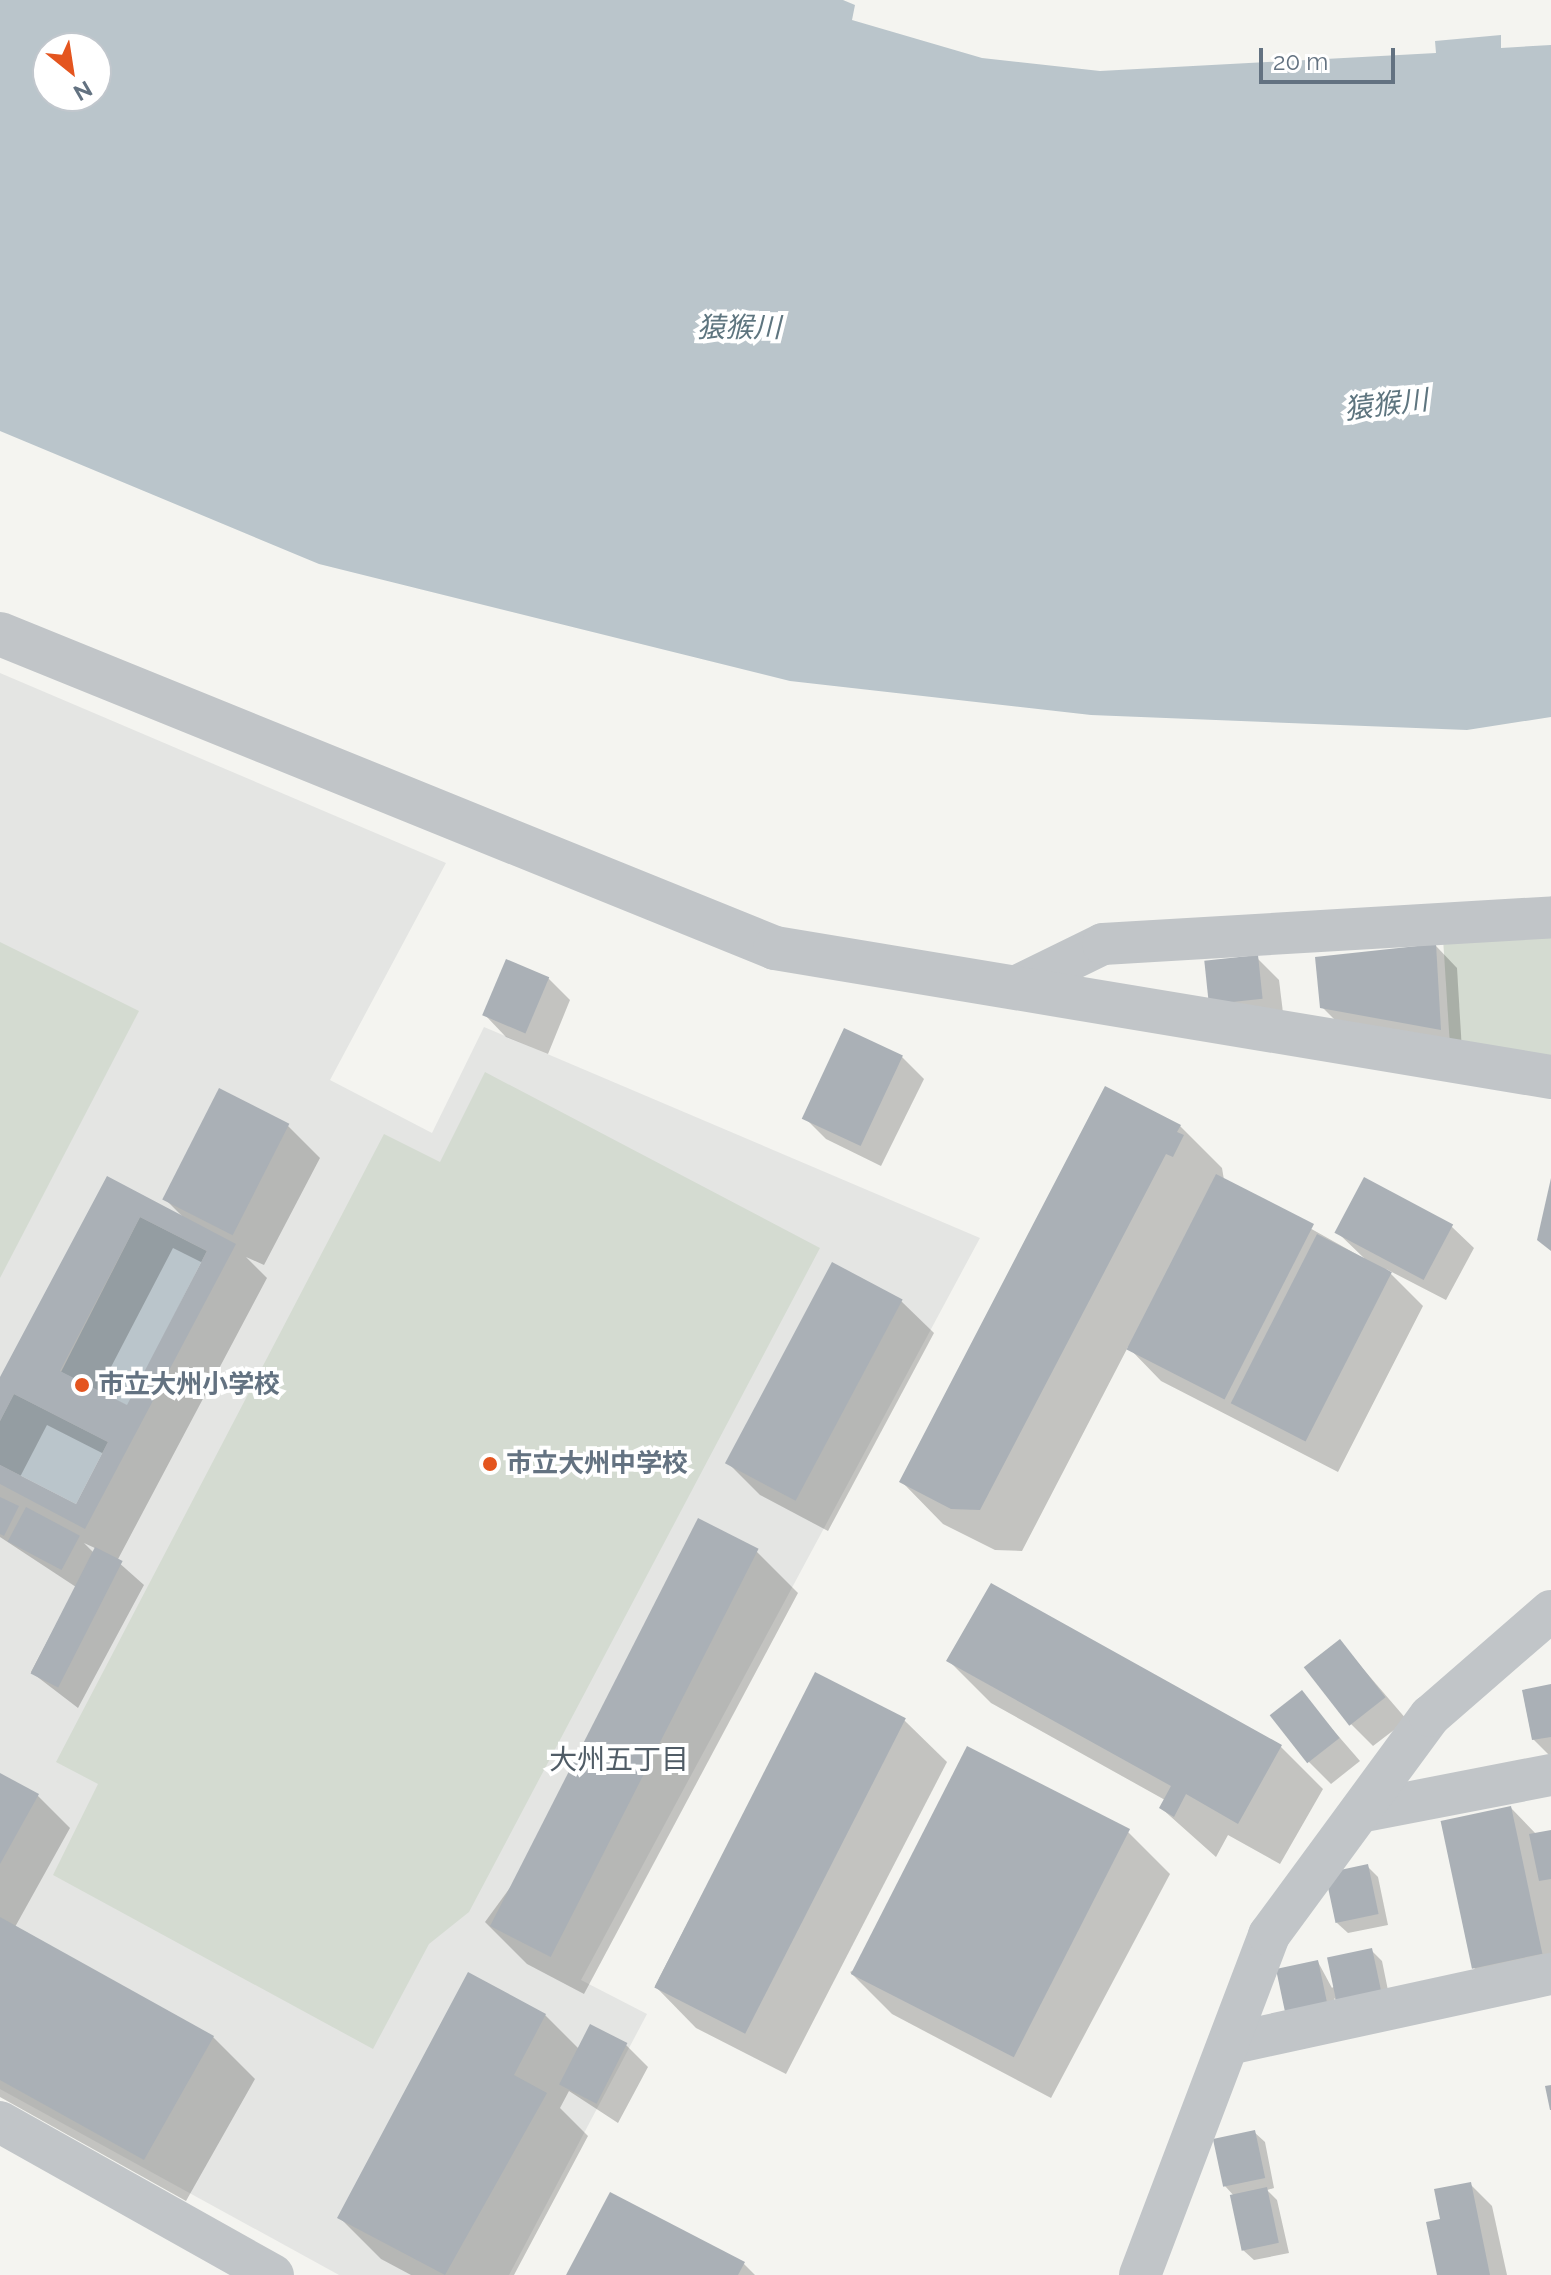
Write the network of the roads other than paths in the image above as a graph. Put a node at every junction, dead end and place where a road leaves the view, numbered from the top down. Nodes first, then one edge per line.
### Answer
1 (0, 634) edge
2 (1551, 917) edge
3 (1013, 988) junction
4 (1551, 1077) edge
5 (1551, 1611) edge
6 (1551, 1775) edge
7 (1360, 1812) junction
8 (1551, 1974) edge
9 (1229, 2044) junction
10 (0, 2122) edge
11 (273, 2275) edge
12 (1140, 2275) edge

1 - 3 street
2 - 3 street
3 - 4 street
5 - 7 street
6 - 7 street
7 - 9 street
8 - 9 street
9 - 12 street
10 - 11 street

